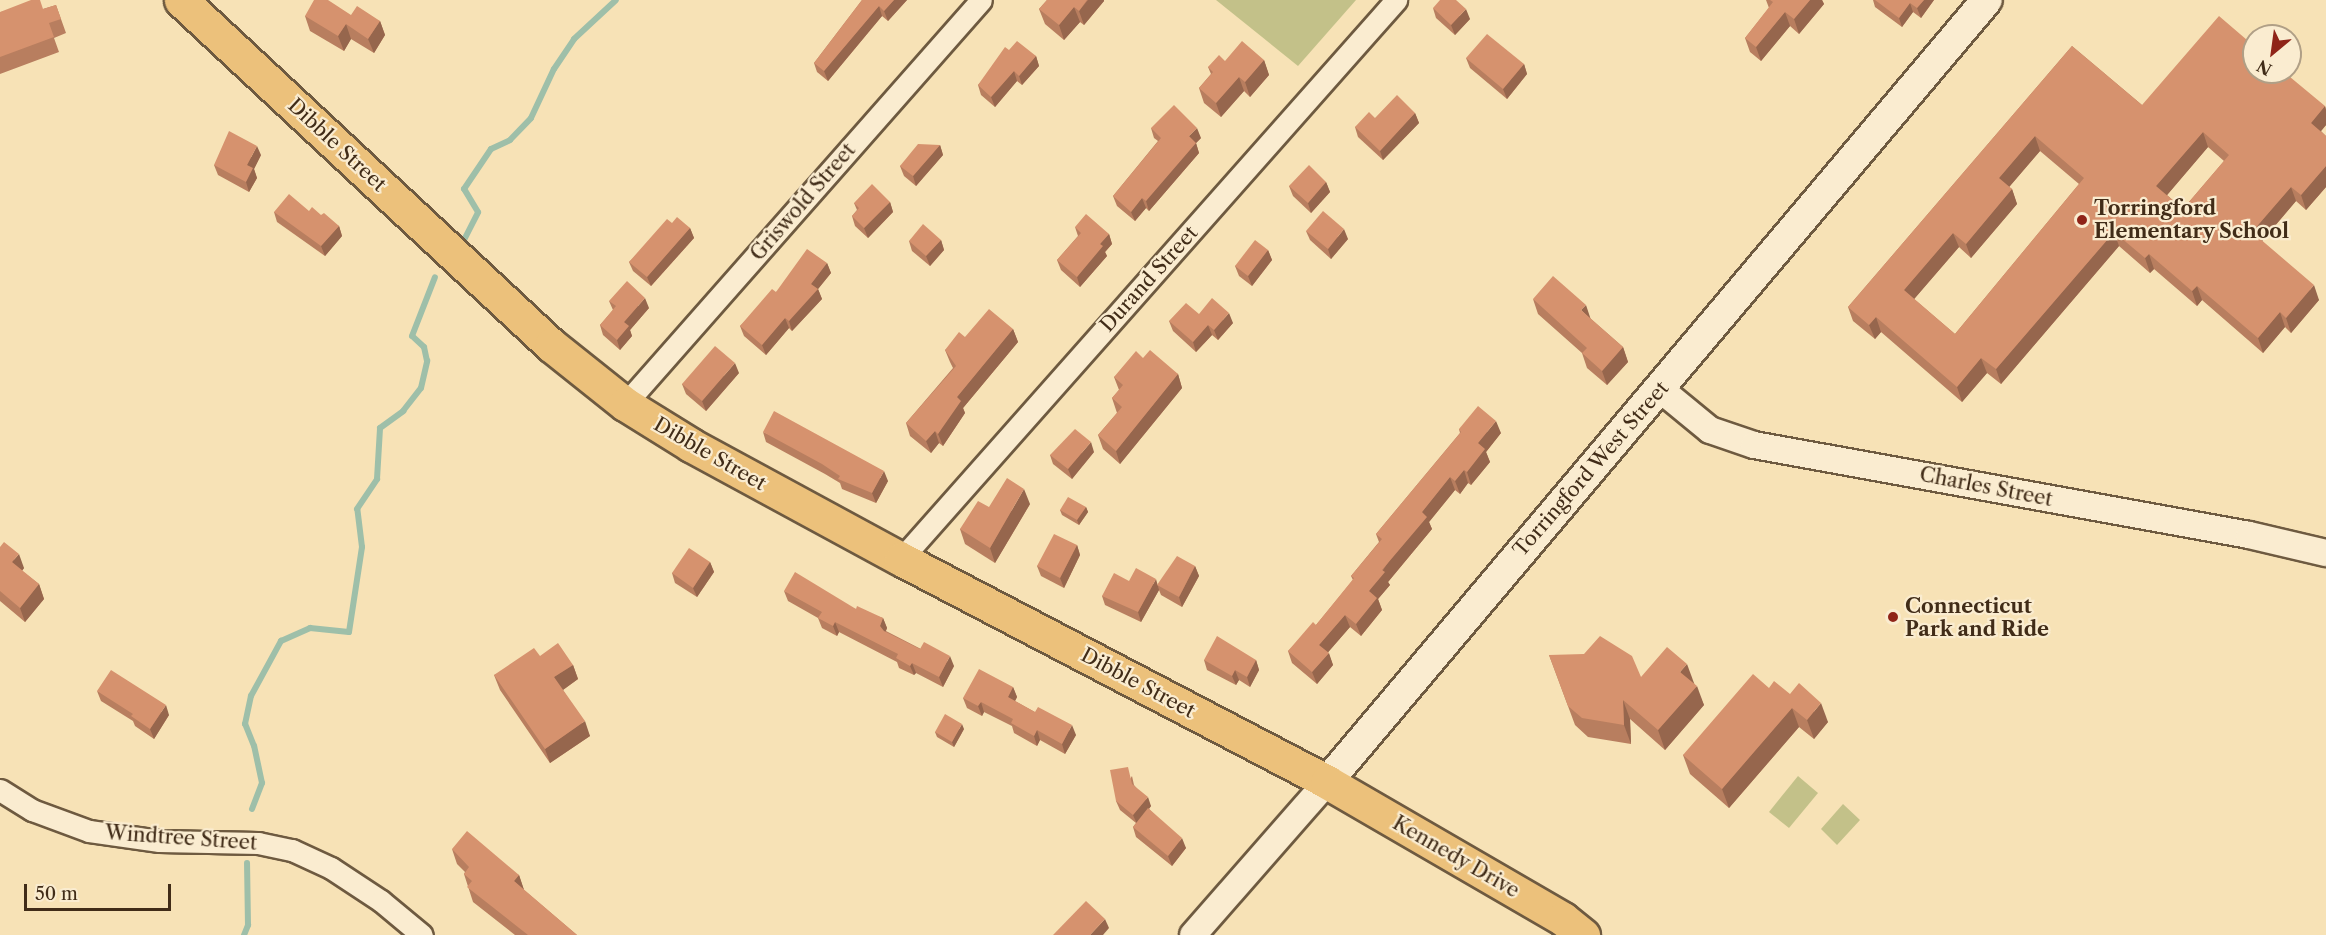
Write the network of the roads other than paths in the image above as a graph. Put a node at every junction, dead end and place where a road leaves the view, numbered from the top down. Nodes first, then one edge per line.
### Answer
1 (181, 0) edge
2 (981, 0) edge
3 (1396, 0) edge
4 (1987, 0) edge
5 (1660, 389) junction
6 (625, 404) junction
7 (2326, 553) edge
8 (901, 559) junction
9 (1327, 782) junction
10 (0, 790) edge
11 (422, 935) edge
12 (1193, 935) edge
13 (1583, 935) edge

1 - 6 main road, Dibble Street
2 - 6 street, Griswold Street
3 - 8 street, Durand Street
4 - 5 main road, Torringford West Street
5 - 7 street, Charles Street
5 - 9 main road, Torringford West Street
6 - 8 main road, Dibble Street
8 - 9 main road, Dibble Street
9 - 12 street, Torringford West Street
9 - 13 main road, Kennedy Drive
10 - 11 street, Windtree Street

